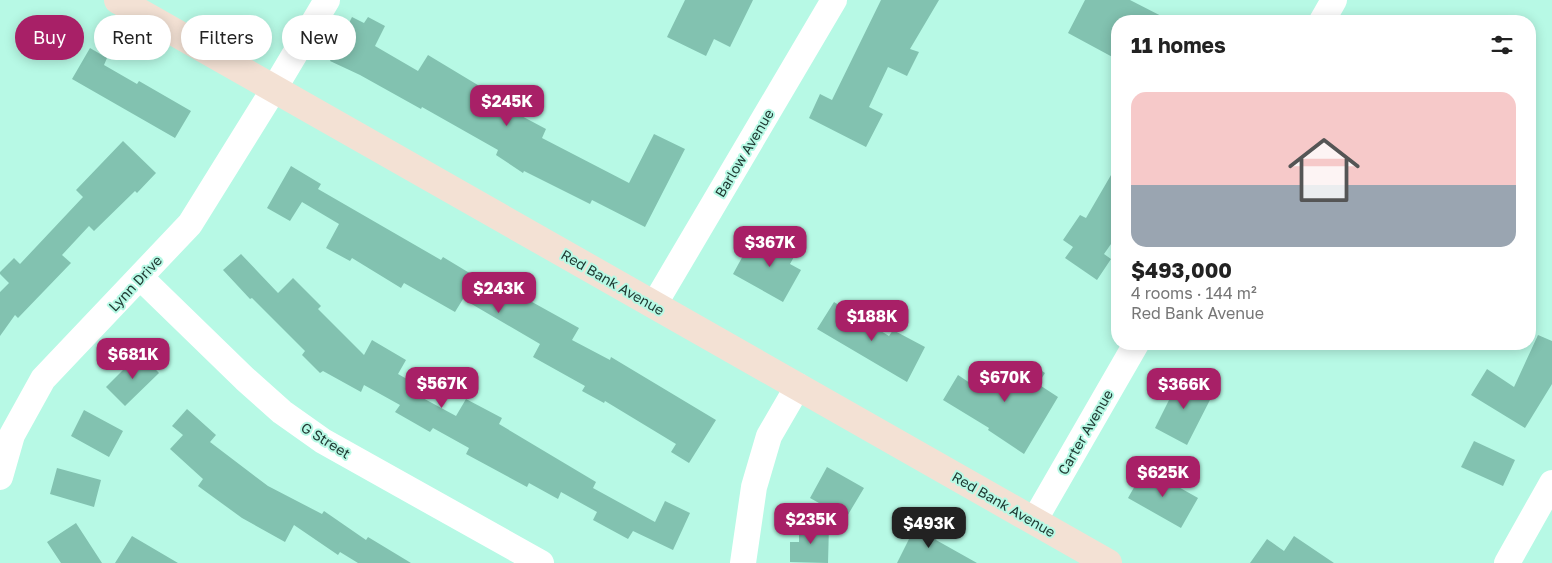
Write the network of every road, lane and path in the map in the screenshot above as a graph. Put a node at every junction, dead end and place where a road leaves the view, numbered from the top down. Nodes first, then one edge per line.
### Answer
1 (118, 0) edge
2 (327, 0) edge
3 (834, 0) edge
4 (1334, 0) edge
5 (1325, 15) edge
6 (274, 89) junction
7 (140, 277) junction
8 (654, 305) junction
9 (1133, 350) edge
10 (798, 386) junction
11 (0, 477) edge
12 (1552, 483) edge
13 (1034, 521) junction
14 (540, 563) edge
15 (743, 563) edge
16 (1108, 563) edge
17 (1507, 563) edge

1 - 6 street, Red Bank Avenue
2 - 6 street, Lynn Drive
3 - 8 street, Barlow Avenue
4 - 5 street
6 - 7 street, Lynn Drive
6 - 8 street, Red Bank Avenue
7 - 11 street, Lynn Drive
7 - 14 street, G Street
8 - 10 street, Red Bank Avenue
9 - 13 street, Carter Avenue
10 - 13 street, Red Bank Avenue
10 - 15 street
12 - 17 street
13 - 16 street, Red Bank Avenue

